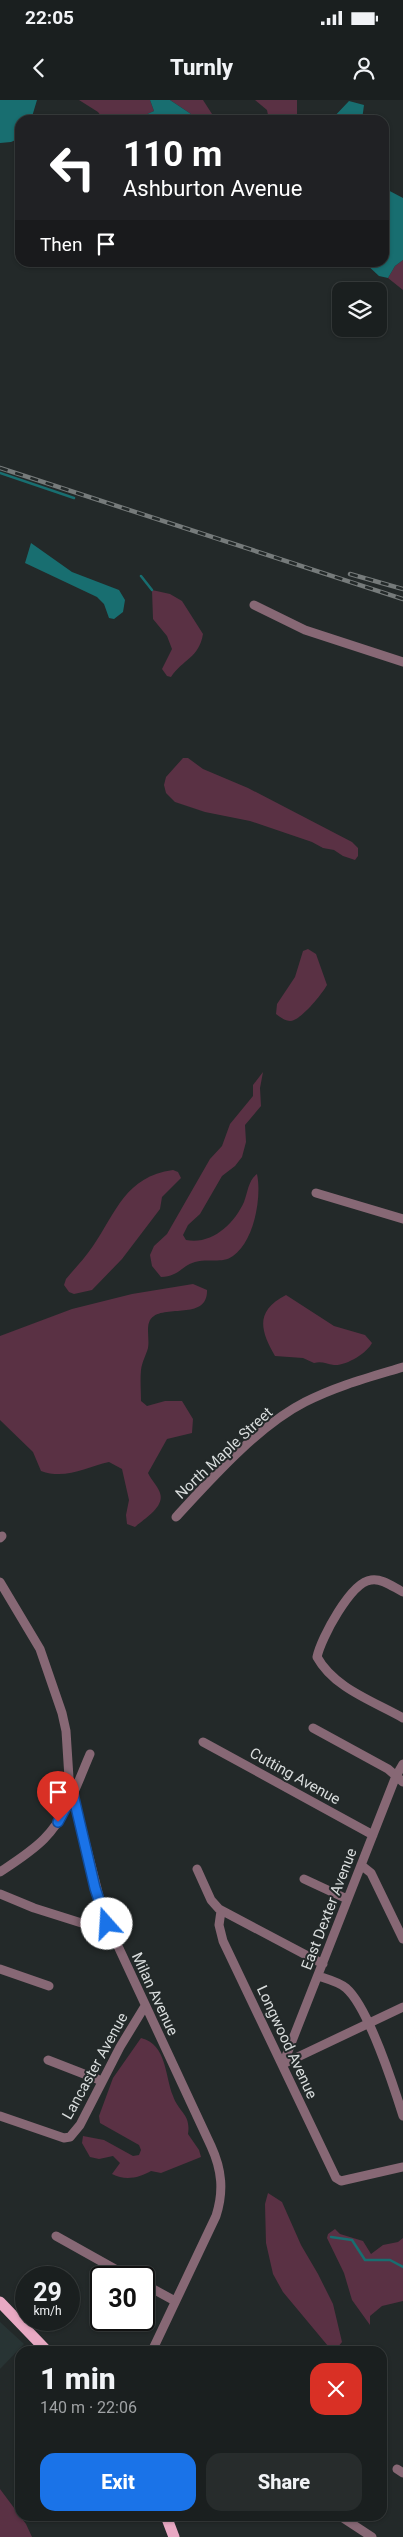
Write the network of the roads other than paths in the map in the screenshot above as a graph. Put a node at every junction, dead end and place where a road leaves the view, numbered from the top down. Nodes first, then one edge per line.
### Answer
1 (254, 605) dead end
2 (403, 662) edge
3 (316, 1193) dead end
4 (403, 1219) edge
5 (403, 1367) edge
6 (176, 1517) dead end
7 (0, 1582) edge
8 (403, 1592) edge
9 (403, 1718) edge
10 (313, 1728) dead end
11 (203, 1742) dead end
12 (90, 1754) dead end
13 (403, 1764) edge
14 (400, 1779) edge
15 (73, 1794) junction
16 (373, 1835) junction
17 (361, 1865) junction
18 (197, 1869) dead end
19 (0, 1872) edge
20 (304, 1879) dead end
21 (0, 1894) edge
22 (347, 1900) junction
23 (221, 1911) junction
24 (110, 1932) junction
25 (403, 1939) edge
26 (323, 1964) junction
27 (0, 1969) edge
28 (318, 1976) junction
29 (48, 1986) dead end
30 (145, 2006) junction
31 (403, 2007) edge
32 (368, 2024) junction
33 (48, 2060) dead end
34 (283, 2064) junction
35 (102, 2081) junction
36 (0, 2116) edge
37 (403, 2116) edge
38 (403, 2167) edge
39 (56, 2236) dead end
40 (110, 2266) edge
41 (155, 2290) edge
42 (175, 2301) junction
43 (0, 2302) edge
44 (42, 2346) edge
45 (154, 2346) edge
46 (168, 2521) edge
47 (348, 2521) edge
48 (174, 2537) edge
49 (372, 2537) edge

1 - 2 street
3 - 4 street
5 - 6 street, North Maple Street
7 - 15 street, Milan Avenue
8 - 9 street
10 - 14 street
11 - 16 street, Cutting Avenue
12 - 15 street
13 - 14 street, East Dexter Avenue
14 - 16 street, East Dexter Avenue
15 - 19 street
15 - 24 street, Milan Avenue
16 - 17 street, East Dexter Avenue
17 - 22 street, East Dexter Avenue
17 - 25 street
18 - 23 street
20 - 22 street
21 - 24 street
22 - 26 street, East Dexter Avenue
23 - 26 street
23 - 34 street, Longwood Avenue
24 - 30 street, Milan Avenue
26 - 28 street, East Dexter Avenue
27 - 29 street
28 - 32 street
28 - 34 street, East Dexter Avenue
30 - 35 street, Lancaster Avenue
30 - 42 street, Milan Avenue
31 - 32 street
32 - 34 street
32 - 37 street
33 - 35 street
34 - 38 street, Longwood Avenue
35 - 36 street, Lancaster Avenue
39 - 40 street
41 - 42 street
42 - 45 street, Milan Avenue
43 - 44 main road
46 - 48 main road
47 - 49 street

